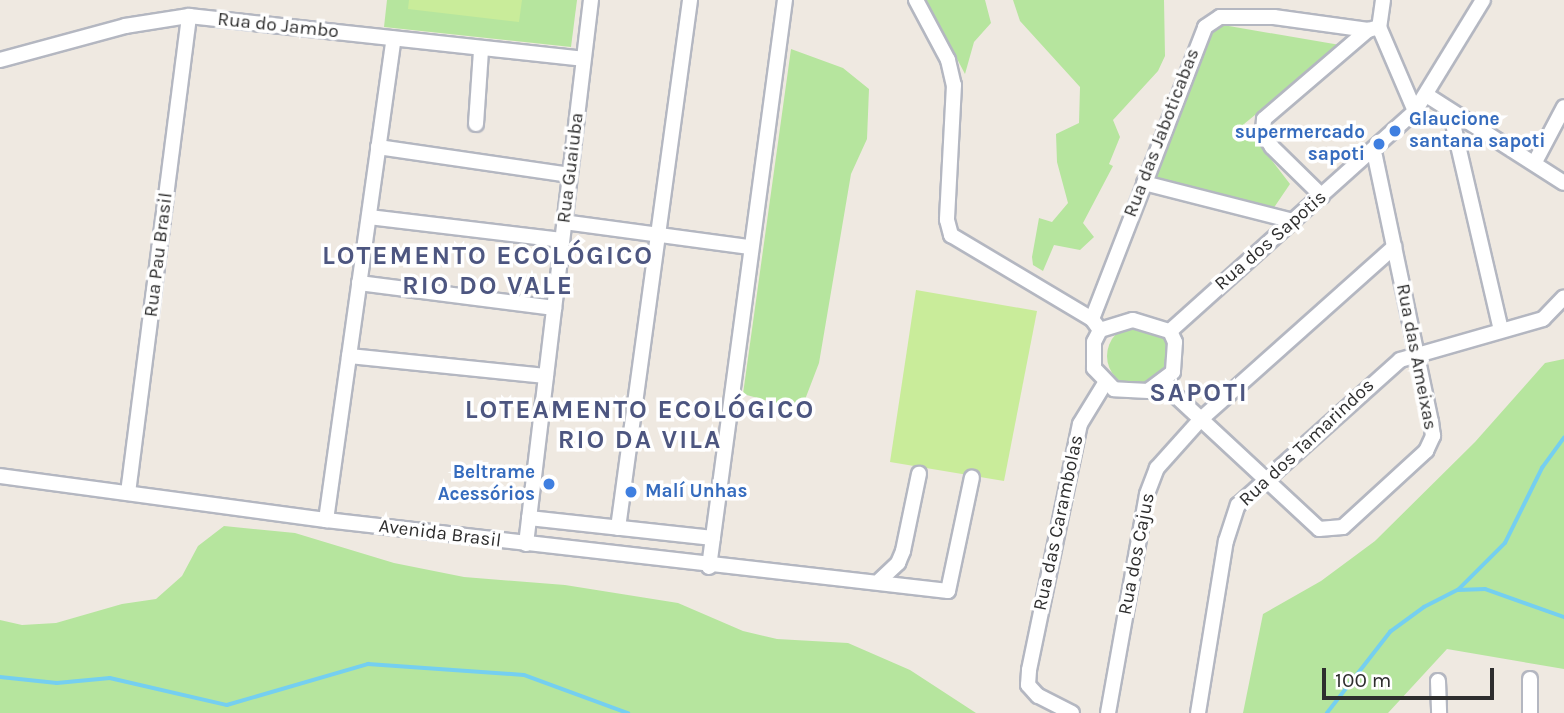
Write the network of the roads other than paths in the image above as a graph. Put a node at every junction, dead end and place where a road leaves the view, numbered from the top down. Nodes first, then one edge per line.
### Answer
1 (591, 0) edge
2 (690, 0) edge
3 (785, 0) edge
4 (916, 0) edge
5 (1483, 0) edge
6 (1382, 4) edge
7 (189, 16) junction
8 (1373, 28) junction
9 (394, 39) junction
10 (481, 51) junction
11 (583, 59) junction
12 (0, 60) edge
13 (1428, 96) junction
14 (1564, 107) edge
15 (1416, 111) junction
16 (1450, 111) junction
17 (476, 124) dead end
18 (379, 147) junction
19 (1374, 151) junction
20 (1535, 163) junction
21 (570, 175) junction
22 (1144, 183) junction
23 (1564, 183) edge
24 (1322, 196) junction
25 (369, 217) junction
26 (1293, 221) junction
27 (564, 222) junction
28 (656, 234) junction
29 (562, 240) junction
30 (750, 247) junction
31 (1394, 247) junction
32 (359, 283) junction
33 (1564, 298) edge
34 (554, 308) junction
35 (1096, 324) junction
36 (1501, 330) junction
37 (1170, 331) junction
38 (1416, 353) junction
39 (349, 356) junction
40 (546, 376) junction
41 (1105, 383) junction
42 (1163, 384) junction
43 (1201, 419) junction
44 (919, 474) dead end
45 (0, 476) edge
46 (972, 477) dead end
47 (1265, 479) junction
48 (128, 493) junction
49 (529, 518) junction
50 (326, 520) junction
51 (618, 528) junction
52 (713, 538) junction
53 (526, 544) junction
54 (709, 567) junction
55 (880, 580) junction
56 (1530, 679) dead end
57 (1438, 681) dead end
58 (1072, 713) edge
59 (1108, 713) edge
60 (1198, 713) edge
61 (1439, 713) edge
62 (1530, 713) edge

1 - 11 street, Rua Guaiuba
2 - 28 street
3 - 30 street
4 - 35 street
5 - 13 street, Rua dos Sapotis
6 - 8 street
7 - 9 street, Rua do Jambo
7 - 12 street, Rua do Jambo
7 - 48 street, Rua Pau Brasil
8 - 15 street
8 - 22 street, Rua das Jaboticabas
8 - 24 street
9 - 10 street, Rua do Jambo
9 - 18 street
10 - 11 street, Rua do Jambo
10 - 17 street
11 - 21 street, Rua Guaiuba
13 - 15 street, Rua dos Sapotis
13 - 16 street
14 - 20 street
15 - 19 street, Rua dos Sapotis
16 - 20 street
16 - 36 street
18 - 21 street
18 - 25 street
19 - 24 street, Rua dos Sapotis
19 - 31 street, Rua das Ameixas
20 - 23 street
21 - 27 street, Rua Guaiuba
22 - 26 street
22 - 35 street, Rua das Jaboticabas
24 - 26 street, Rua dos Sapotis
25 - 29 street
25 - 32 street
26 - 37 street, Rua dos Sapotis
27 - 28 street
27 - 29 street, Rua Guaiuba
28 - 30 street
28 - 51 street
29 - 34 street, Rua Guaiuba
30 - 52 street
31 - 38 street, Rua das Ameixas
31 - 43 street, Rua dos Cajus
32 - 34 street
32 - 39 street
33 - 36 street, Rua dos Tamarindos
34 - 40 street, Rua Guaiuba
35 - 37 street
35 - 41 street
36 - 38 street, Rua dos Tamarindos
37 - 42 street
38 - 47 street, Rua dos Tamarindos
38 - 47 street, Rua das Ameixas
39 - 40 street
39 - 50 street
40 - 49 street, Rua Guaiuba
41 - 42 street
41 - 58 street, Rua das Carambolas
42 - 43 street
43 - 47 street
43 - 59 street, Rua dos Cajus
44 - 55 street
45 - 48 street, Avenida Brasil
46 - 55 street, Avenida Brasil
47 - 60 street, Rua dos Tamarindos
48 - 50 street, Avenida Brasil
49 - 51 street
49 - 53 street, Rua Guaiuba
50 - 53 street, Avenida Brasil
51 - 52 street
52 - 54 street
53 - 54 street, Avenida Brasil
54 - 55 street, Avenida Brasil
56 - 62 street
57 - 61 street

